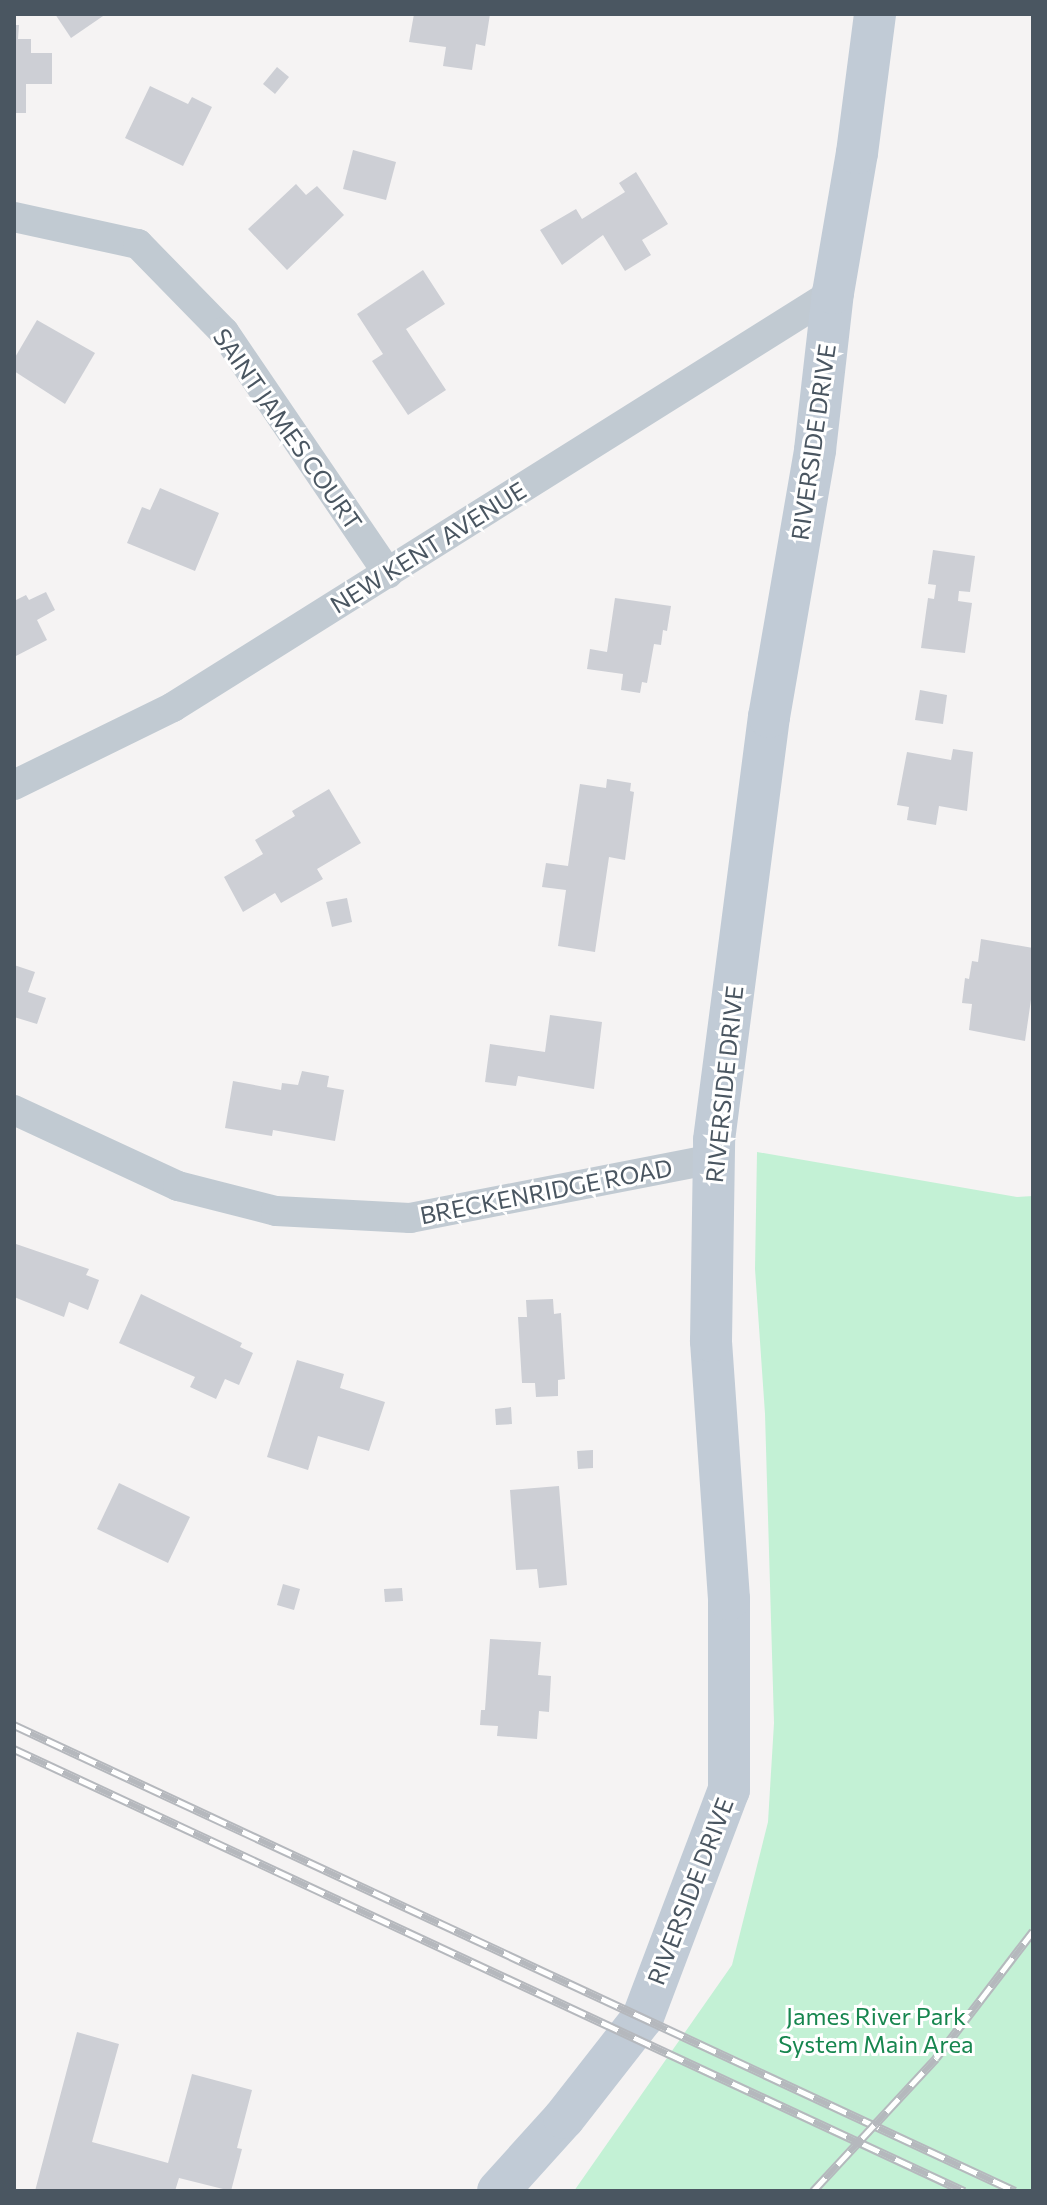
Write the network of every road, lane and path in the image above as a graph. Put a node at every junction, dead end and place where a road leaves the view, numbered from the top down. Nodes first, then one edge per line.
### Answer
1 (875, 14) edge
2 (14, 217) edge
3 (833, 293) junction
4 (388, 573) junction
5 (14, 785) edge
6 (14, 1110) edge
7 (713, 1159) junction
8 (498, 2191) edge

1 - 3 street, RIVERSIDE DRIVE
2 - 4 street, SAINT JAMES COURT
3 - 4 street, NEW KENT AVENUE
3 - 7 street, RIVERSIDE DRIVE
4 - 5 street, NEW KENT AVENUE
6 - 7 street, BRECKENRIDGE ROAD
7 - 8 street, RIVERSIDE DRIVE

